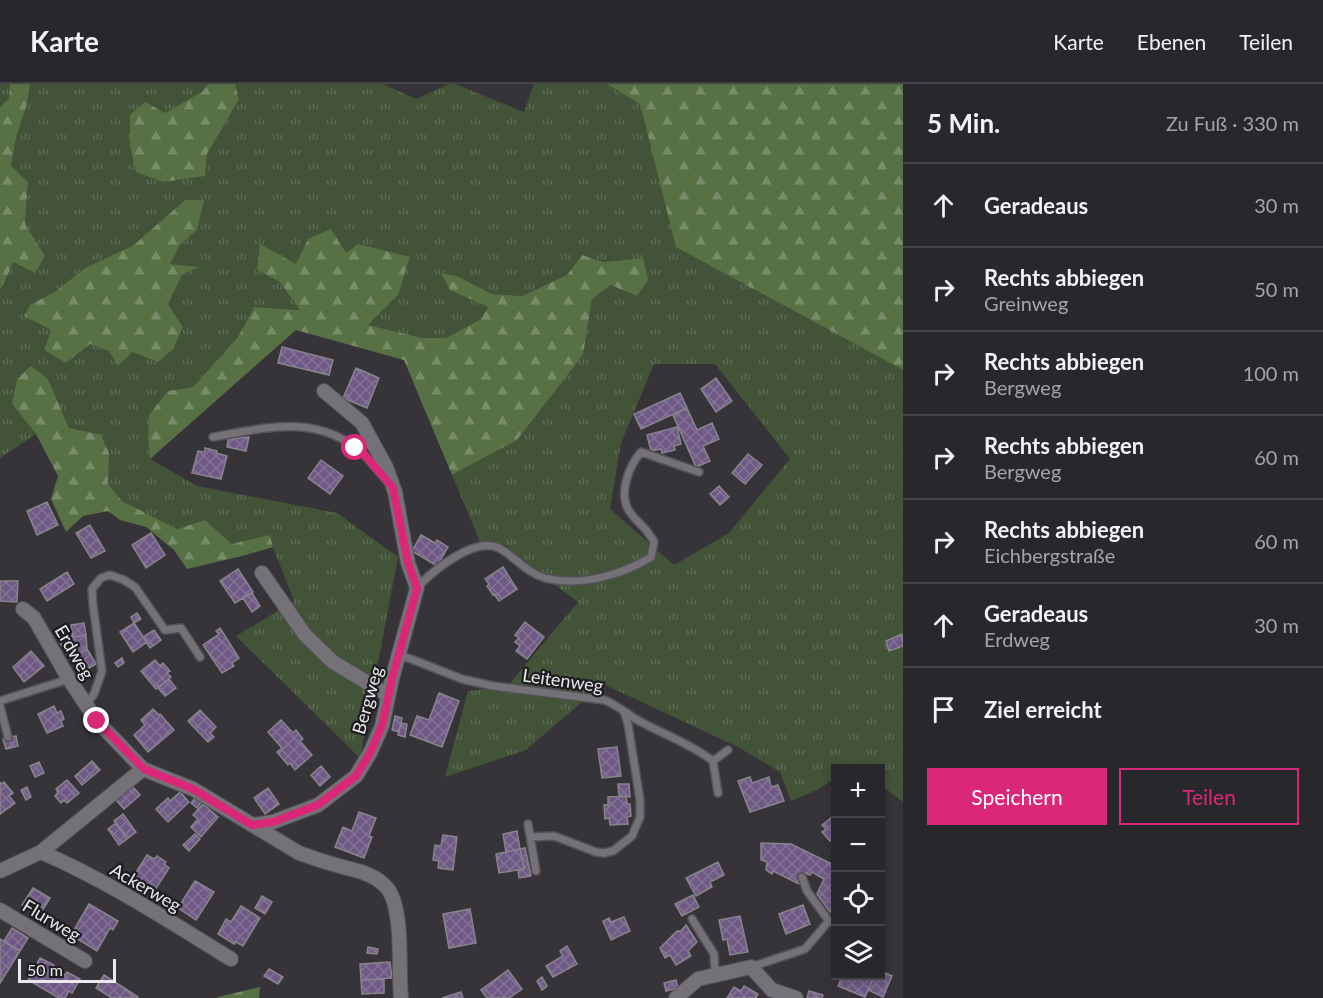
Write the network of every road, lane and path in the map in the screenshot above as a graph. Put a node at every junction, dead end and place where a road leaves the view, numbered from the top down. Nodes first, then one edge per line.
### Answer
1 (324, 391) dead end
2 (213, 437) dead end
3 (699, 472) dead end
4 (393, 488) junction
5 (262, 573) dead end
6 (417, 588) junction
7 (22, 609) dead end
8 (398, 655) junction
9 (200, 657) dead end
10 (69, 679) junction
11 (388, 695) junction
12 (0, 700) edge
13 (86, 705) junction
14 (0, 706) edge
15 (624, 712) junction
16 (8, 737) dead end
17 (728, 750) dead end
18 (713, 760) junction
19 (144, 769) junction
20 (718, 794) dead end
21 (528, 824) dead end
22 (252, 825) junction
23 (531, 837) junction
24 (41, 852) junction
25 (0, 871) edge
26 (536, 871) dead end
27 (802, 877) dead end
28 (0, 910) edge
29 (692, 919) dead end
30 (231, 959) dead end
31 (85, 961) dead end
32 (751, 967) junction
33 (715, 975) junction
34 (401, 998) edge
35 (676, 998) edge
36 (796, 998) edge

1 - 4 street
2 - 4 lane
3 - 6 lane
4 - 6 street
5 - 11 street
6 - 8 street, Bergweg
7 - 10 street, Erdweg
8 - 11 street, Bergweg
8 - 15 lane, Leitenweg
9 - 13 lane
10 - 12 lane
10 - 13 street, Erdweg
11 - 22 street, Bergweg
13 - 19 street, Erdweg
14 - 16 lane
15 - 18 lane, Leitenweg
15 - 23 lane
17 - 18 lane
18 - 20 lane
19 - 22 street
19 - 24 street
21 - 23 lane
22 - 34 street
23 - 26 lane
24 - 25 street
24 - 30 street, Ackerweg
27 - 32 lane
28 - 31 street, Flurweg
29 - 33 lane
32 - 33 street
32 - 36 street
33 - 35 street

